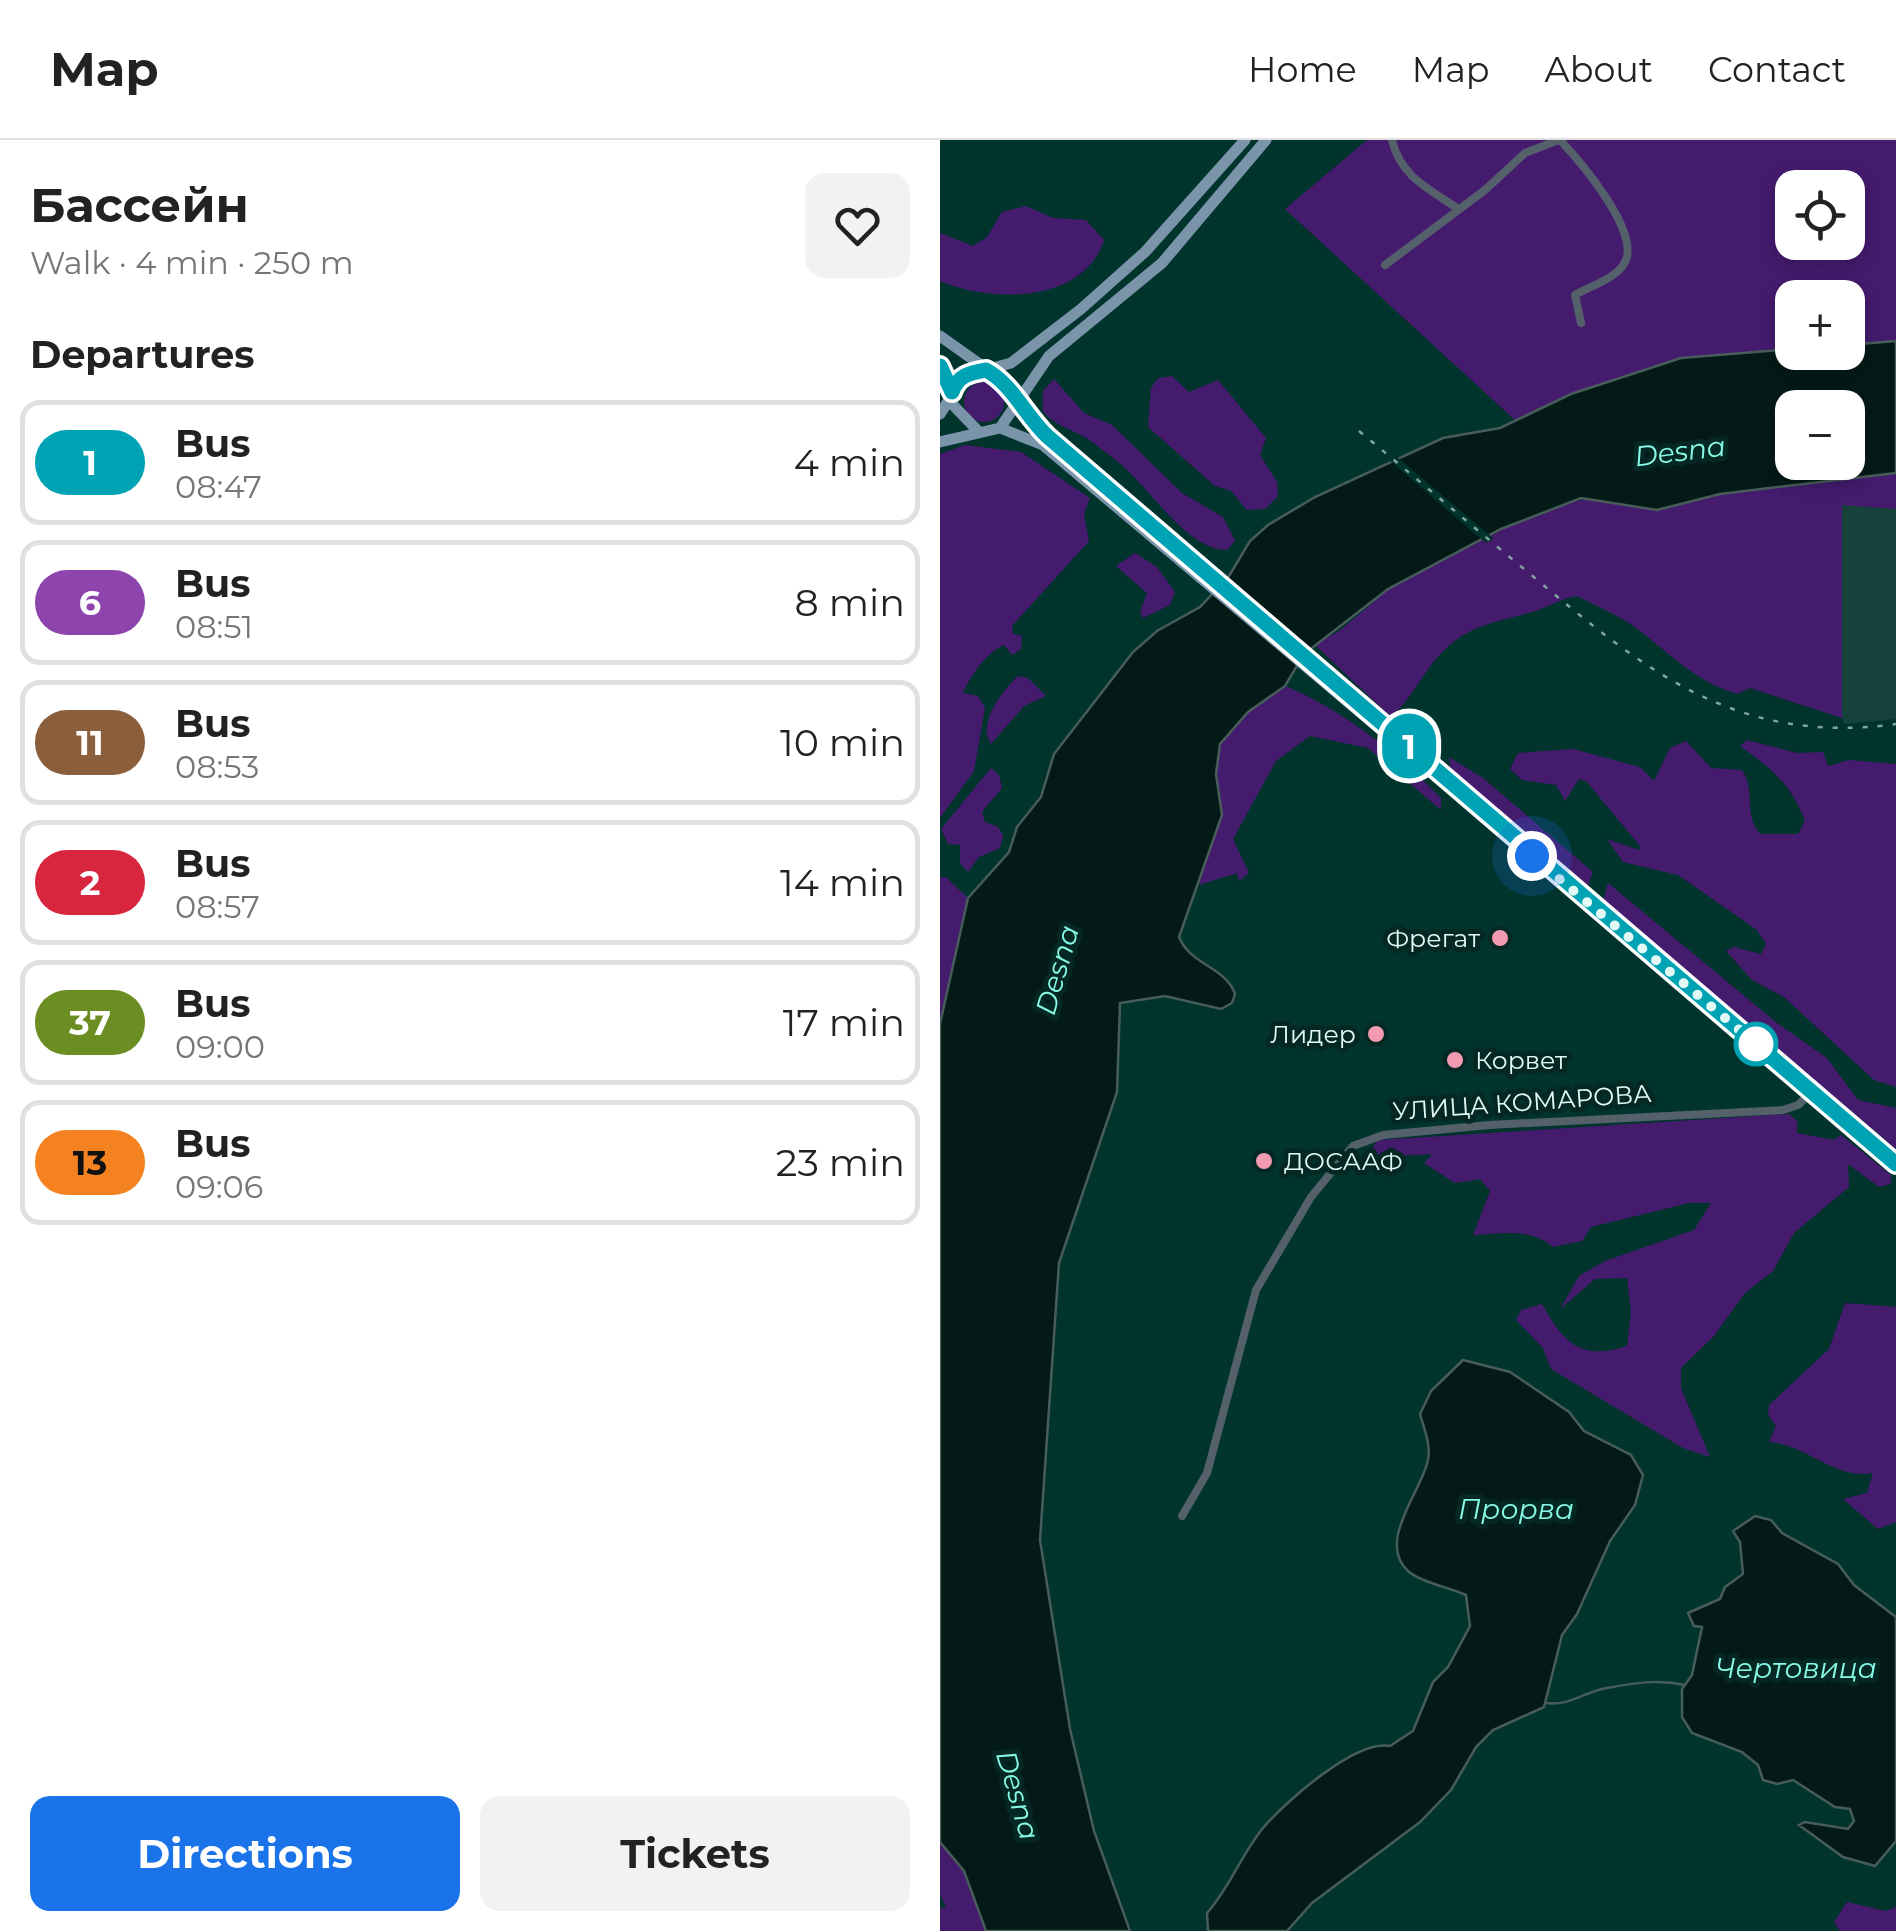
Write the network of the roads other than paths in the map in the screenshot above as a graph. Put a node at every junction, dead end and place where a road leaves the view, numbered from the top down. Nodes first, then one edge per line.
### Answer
1 (1245, 140) edge
2 (1266, 140) edge
3 (1392, 140) edge
4 (1559, 140) edge
5 (1457, 208) junction
6 (1385, 265) dead end
7 (1581, 323) dead end
8 (940, 336) edge
9 (940, 366) edge
10 (986, 370) junction
11 (952, 394) junction
12 (1017, 403) junction
13 (940, 414) edge
14 (1000, 428) junction
15 (978, 431) junction
16 (940, 442) edge
17 (1102, 489) junction
18 (1812, 1092) junction
19 (1896, 1164) edge
20 (1182, 1516) dead end

1 - 10 main road
2 - 12 main road
3 - 5 street
4 - 5 street
4 - 7 street
5 - 6 street
8 - 10 main road
9 - 11 main road
10 - 11 main road
10 - 12 main road
11 - 13 main road
11 - 15 main road
12 - 14 main road
12 - 17 main road
14 - 15 main road
14 - 17 main road
15 - 16 main road
17 - 18 main road
18 - 19 main road
18 - 20 street, УЛИЦА КОМАРОВА

